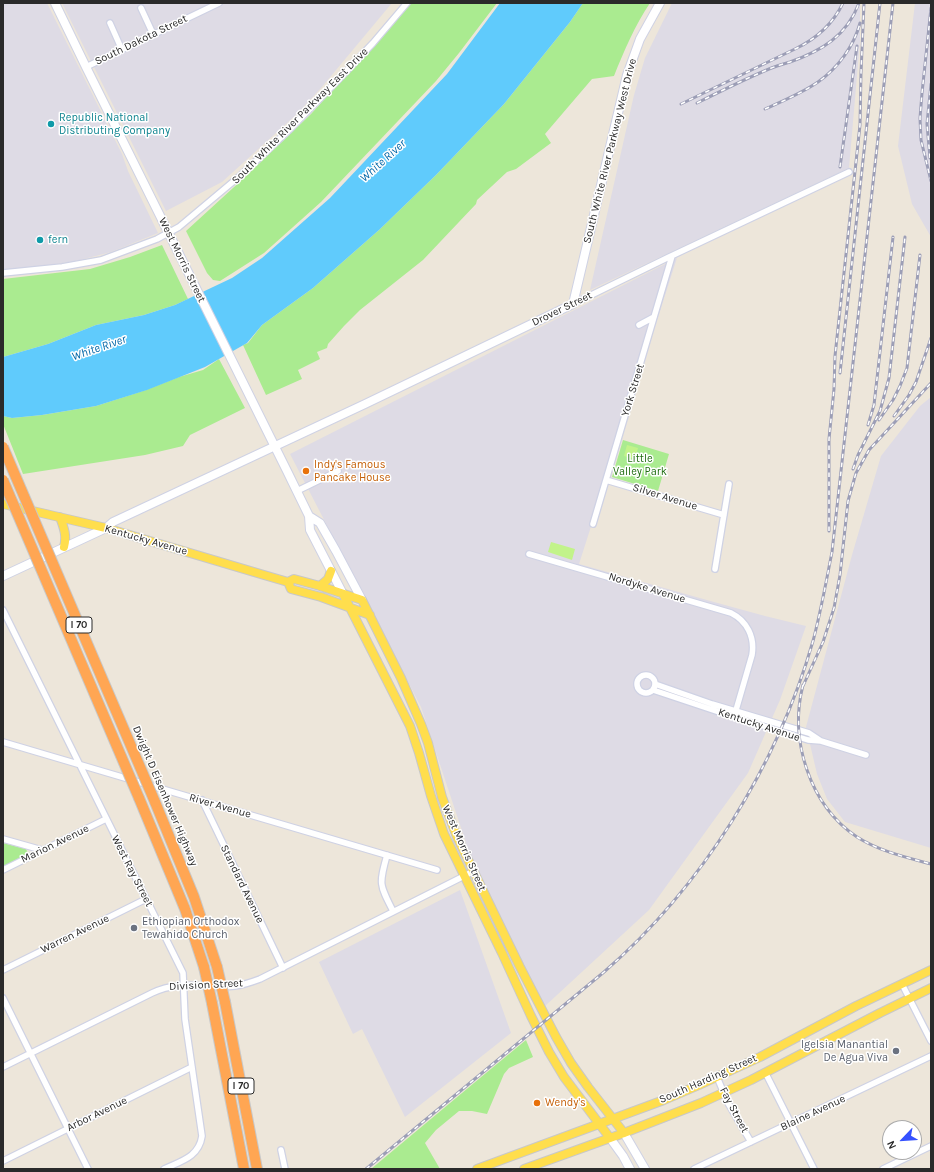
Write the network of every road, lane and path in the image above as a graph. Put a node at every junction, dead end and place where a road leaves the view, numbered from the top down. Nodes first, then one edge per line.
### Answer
1 (55, 3) edge
2 (219, 3) edge
3 (407, 3) edge
4 (660, 3) edge
5 (141, 8) dead end
6 (110, 23) dead end
7 (153, 34) junction
8 (122, 50) junction
9 (86, 67) junction
10 (849, 172) dead end
11 (171, 237) junction
12 (672, 256) junction
13 (3, 273) edge
14 (573, 304) junction
15 (654, 317) junction
16 (639, 325) dead end
17 (3, 446) edge
18 (275, 446) junction
19 (338, 471) dead end
20 (3, 480) edge
21 (606, 480) junction
22 (729, 484) dead end
23 (297, 491) junction
24 (3, 504) edge
25 (724, 515) junction
26 (309, 516) junction
27 (60, 517) junction
28 (593, 524) dead end
29 (106, 528) junction
30 (64, 548) junction
31 (529, 554) dead end
32 (715, 569) dead end
33 (331, 571) junction
34 (3, 576) edge
35 (288, 582) junction
36 (320, 586) junction
37 (343, 594) junction
38 (362, 600) junction
39 (351, 608) junction
40 (3, 610) edge
41 (370, 615) junction
42 (401, 706) junction
43 (736, 711) junction
44 (734, 717) junction
45 (821, 741) junction
46 (3, 742) edge
47 (866, 755) dead end
48 (431, 756) junction
49 (80, 764) junction
50 (424, 770) junction
51 (202, 800) junction
52 (448, 813) junction
53 (106, 819) junction
54 (3, 839) edge
55 (42, 850) junction
56 (387, 855) junction
57 (3, 870) edge
58 (437, 870) dead end
59 (474, 871) junction
60 (464, 875) junction
61 (146, 899) junction
62 (393, 911) junction
63 (283, 968) junction
64 (3, 970) edge
65 (931, 970) edge
66 (184, 984) junction
67 (902, 984) junction
68 (931, 988) edge
69 (3, 998) edge
70 (909, 998) junction
71 (931, 1041) edge
72 (30, 1053) junction
73 (931, 1056) edge
74 (3, 1067) edge
75 (192, 1067) junction
76 (765, 1072) junction
77 (717, 1077) junction
78 (724, 1092) junction
79 (613, 1118) junction
80 (599, 1123) junction
81 (791, 1123) junction
82 (68, 1128) junction
83 (624, 1133) junction
84 (610, 1138) junction
85 (751, 1142) junction
86 (931, 1146) edge
87 (281, 1150) dead end
88 (3, 1160) edge
89 (88, 1169) edge
90 (164, 1169) edge
91 (244, 1169) edge
92 (257, 1169) edge
93 (285, 1169) edge
94 (477, 1169) edge
95 (524, 1169) edge
96 (630, 1169) edge
97 (645, 1169) edge
98 (694, 1169) edge
99 (814, 1169) edge
100 (883, 1169) edge

1 - 9 street, West Morris Street
2 - 7 street, South Dakota Street
3 - 11 street, South White River Parkway East Drive
4 - 14 street, South White River Parkway West Drive
5 - 7 street
6 - 8 street
7 - 8 street, South Dakota Street
8 - 9 street, South Dakota Street
9 - 11 street, West Morris Street
10 - 12 street, Drover Street
11 - 13 street, South White River Parkway East Drive
11 - 18 street, West Morris Street
12 - 14 street, Drover Street
12 - 15 street, York Street
14 - 18 street, Drover Street
15 - 16 street
15 - 21 street, York Street
17 - 92 highway, Dwight D Eisenhower Highway / I 70, bridge
18 - 23 street, West Morris Street
18 - 29 street
19 - 23 street
20 - 91 highway, I 70, bridge
21 - 25 street, Silver Avenue
21 - 28 street, York Street
22 - 25 street
23 - 26 street, West Morris Street
24 - 27 main road, Kentucky Avenue
25 - 32 street
26 - 33 street, West Morris Street
26 - 38 street, West Morris Street
27 - 29 main road, Kentucky Avenue
27 - 30 main road
29 - 30 street
29 - 35 main road, Kentucky Avenue
30 - 34 street
31 - 43 street, Nordyke Avenue
33 - 36 main road
33 - 37 street, West Morris Street
35 - 36 main road, Kentucky Avenue
35 - 39 main road, Kentucky Avenue
36 - 37 main road, Kentucky Avenue
37 - 38 main road, Kentucky Avenue
37 - 39 main road, West Morris Street
38 - 41 main road, West Morris Street
39 - 41 main road, Kentucky Avenue
39 - 42 main road, West Morris Street
40 - 49 street, West Ray Street
41 - 48 main road, West Morris Street
42 - 48 main road
42 - 50 main road, West Morris Street
43 - 44 street
43 - 44 street, Kentucky Avenue
43 - 45 street
44 - 45 street, Kentucky Avenue
45 - 47 street, Kentucky Avenue
46 - 49 street, River Avenue
48 - 52 main road, West Morris Street
49 - 51 street, River Avenue
49 - 53 street, West Ray Street
50 - 52 main road
50 - 60 main road, West Morris Street
51 - 56 street, River Avenue
51 - 63 street, Standard Avenue
52 - 59 main road, West Morris Street
53 - 55 street, Marion Avenue
53 - 61 street, West Ray Street
54 - 55 street
55 - 57 street, Marion Avenue
56 - 58 street, River Avenue
56 - 62 street
59 - 60 street, Division Street
59 - 79 main road, West Morris Street
60 - 62 street, Division Street
60 - 80 main road, West Morris Street
61 - 64 street, Warren Avenue
61 - 66 street, West Ray Street
62 - 63 street, Division Street
63 - 66 street, Division Street
65 - 67 main road, South Harding Street
66 - 72 street, Division Street
66 - 75 street, West Ray Street
67 - 70 street
67 - 77 main road, South Harding Street
68 - 70 main road, South Harding Street
69 - 72 street
70 - 71 street
70 - 76 main road, South Harding Street
72 - 74 street, Division Street
72 - 82 street
73 - 81 street, Blaine Avenue
75 - 82 street, Arbor Avenue
75 - 90 street, West Ray Street
76 - 78 main road, South Harding Street
76 - 81 street
77 - 78 street, Fay Street
77 - 79 main road, South Harding Street
78 - 83 main road, South Harding Street
78 - 85 street, Fay Street
79 - 80 main road, South Harding Street
79 - 83 main road, West Morris Street
80 - 84 main road, West Morris Street
80 - 94 main road, South Harding Street
81 - 85 street, Blaine Avenue
81 - 99 street
82 - 88 street, Arbor Avenue
82 - 89 street
83 - 84 main road, South Harding Street
83 - 97 street, West Morris Street
84 - 95 main road, South Harding Street
84 - 96 street, West Morris Street
85 - 98 street, Blaine Avenue
86 - 100 street
87 - 93 street

